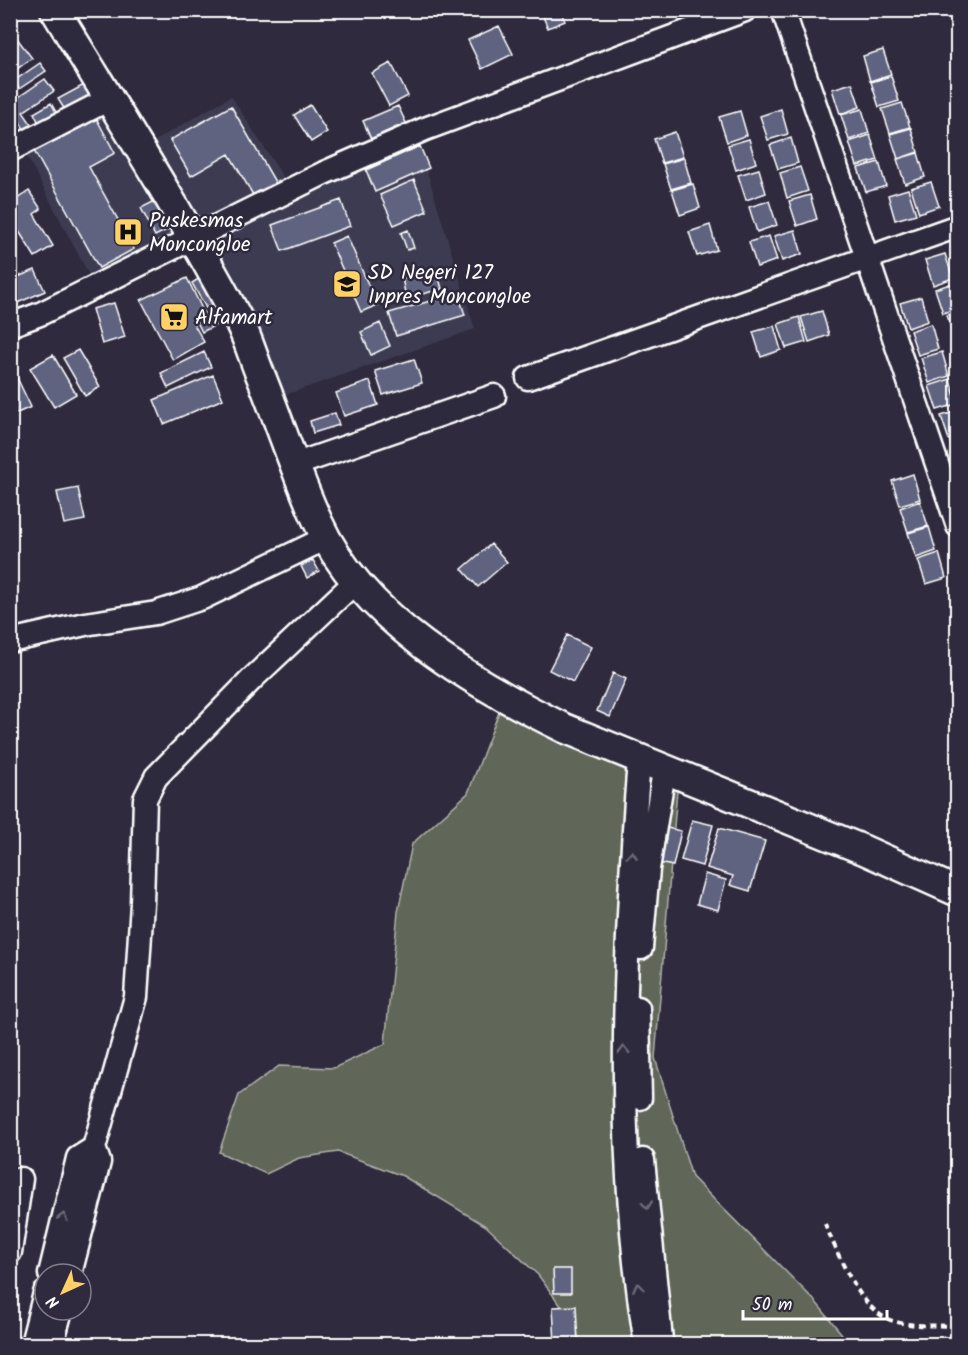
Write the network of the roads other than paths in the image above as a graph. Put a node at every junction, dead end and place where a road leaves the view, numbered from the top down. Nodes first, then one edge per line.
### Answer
1 (55, 10) edge
2 (745, 10) edge
3 (783, 10) edge
4 (109, 99) junction
5 (10, 150) edge
6 (957, 226) edge
7 (193, 239) junction
8 (866, 257) junction
9 (10, 325) edge
10 (528, 378) dead end
11 (494, 396) dead end
12 (294, 465) junction
13 (957, 526) edge
14 (326, 538) junction
15 (355, 582) junction
16 (10, 641) edge
17 (651, 765) junction
18 (957, 892) edge
19 (94, 1148) junction
20 (10, 1181) edge
21 (13, 1218) edge
22 (10, 1252) edge
23 (53, 1262) edge
24 (73, 1262) edge
25 (38, 1322) edge
26 (58, 1322) edge
27 (32, 1344) edge
28 (52, 1344) edge
29 (646, 1344) edge
30 (662, 1344) edge

1 - 4 main road
2 - 7 street
3 - 8 street
4 - 5 street
4 - 7 main road
6 - 8 street
7 - 9 street
7 - 12 main road
8 - 10 street
8 - 13 street
11 - 12 street
12 - 14 main road
14 - 15 main road
14 - 16 street
15 - 17 main road
15 - 19 street
17 - 18 main road
29 -> 17 street
17 -> 30 street
23 -> 19 street
19 - 24 street
20 - 21 street
21 - 22 street
25 - 27 street
26 - 28 street

